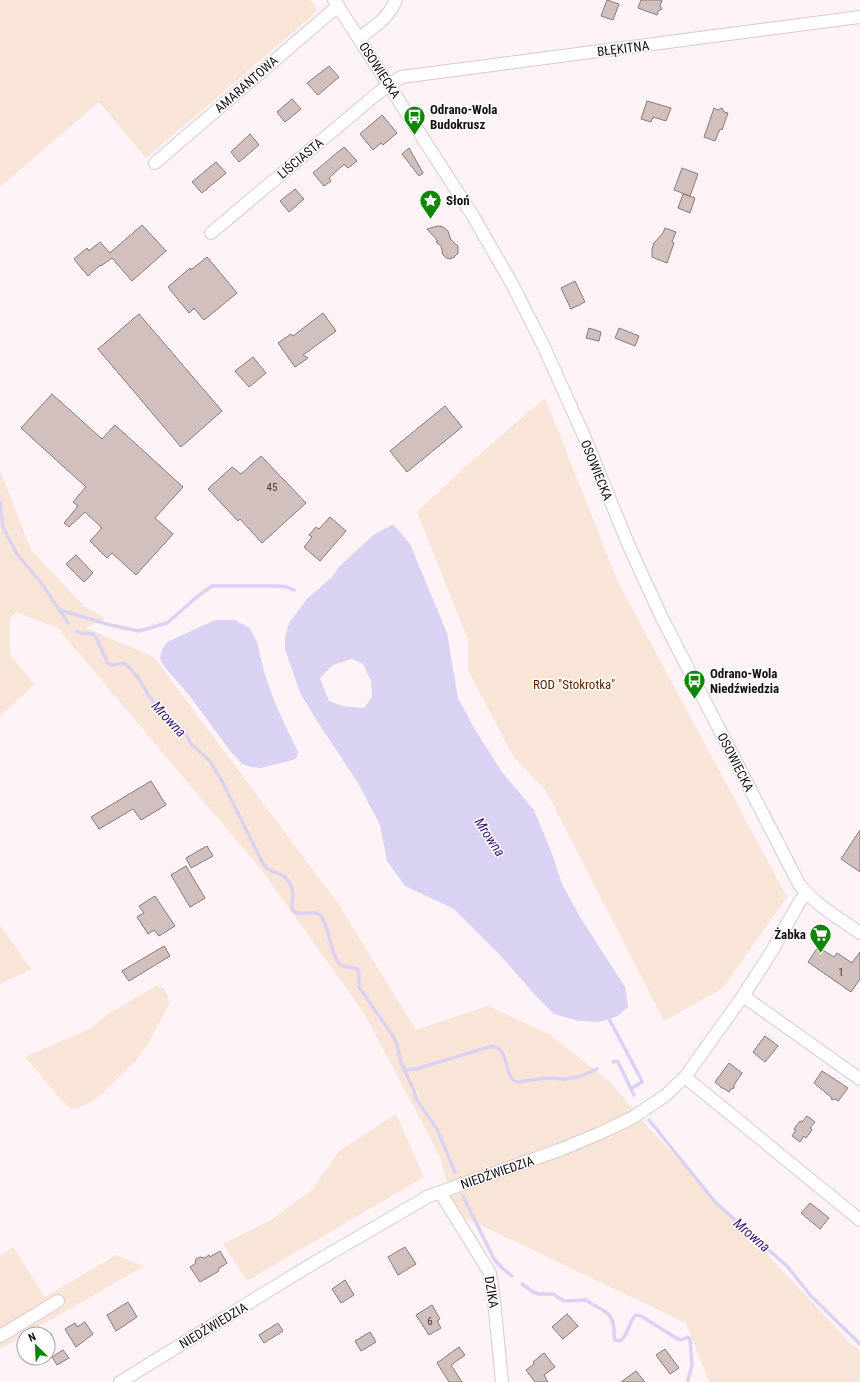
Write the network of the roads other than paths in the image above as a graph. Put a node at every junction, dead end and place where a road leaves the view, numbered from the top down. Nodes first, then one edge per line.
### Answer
1 (396, 0) edge
2 (336, 3) edge
3 (860, 17) edge
4 (359, 38) junction
5 (389, 84) junction
6 (155, 163) dead end
7 (211, 233) dead end
8 (807, 894) junction
9 (860, 933) edge
10 (743, 996) junction
11 (686, 1077) junction
12 (860, 1079) edge
13 (440, 1192) junction
14 (860, 1220) edge
15 (58, 1301) dead end
16 (0, 1336) edge
17 (120, 1382) edge
18 (502, 1382) edge

1 - 4 street
2 - 4 street, OSOWIECKA
2 - 6 street, AMARANTOWA
3 - 5 street, BŁĘKITNA
4 - 5 street, OSOWIECKA
5 - 7 street, LIŚCIASTA
5 - 8 street, OSOWIECKA
8 - 9 street, OSOWIECKA
8 - 10 street, NIEDŹWIEDZIA
10 - 11 street, NIEDŹWIEDZIA
10 - 12 street
11 - 13 street, NIEDŹWIEDZIA
11 - 14 street
13 - 17 street, NIEDŹWIEDZIA
13 - 18 street, DZIKA
15 - 16 street

